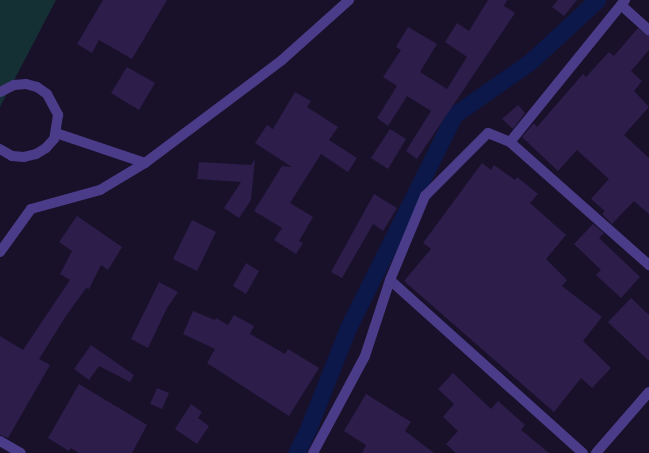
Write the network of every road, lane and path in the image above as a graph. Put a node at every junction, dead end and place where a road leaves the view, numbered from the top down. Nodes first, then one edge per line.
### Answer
1 (349, 0) edge
2 (623, 2) edge
3 (649, 30) edge
4 (0, 92) edge
5 (56, 133) junction
6 (510, 142) junction
7 (0, 151) edge
8 (145, 163) junction
9 (0, 252) edge
10 (649, 265) edge
11 (390, 280) junction
12 (649, 392) edge
13 (0, 441) edge
14 (21, 453) edge
15 (313, 453) edge
16 (583, 453) edge
17 (596, 453) edge

1 - 8 street
2 - 3 street
2 - 6 street
4 - 5 street
5 - 7 street
5 - 8 street
6 - 10 street
6 - 11 street
8 - 9 street
11 - 15 street
11 - 16 street
12 - 17 street
13 - 14 street

